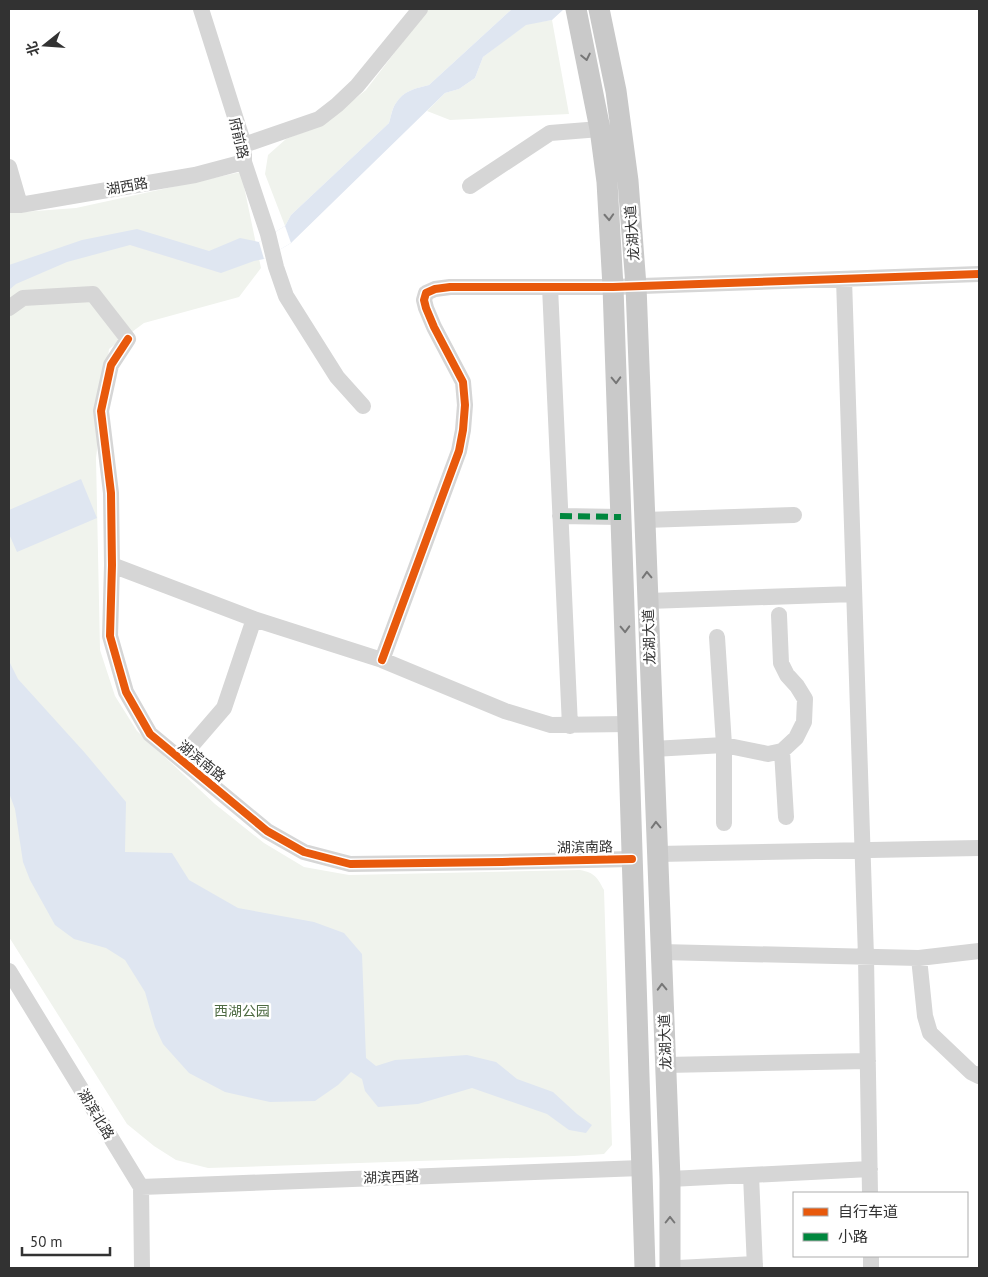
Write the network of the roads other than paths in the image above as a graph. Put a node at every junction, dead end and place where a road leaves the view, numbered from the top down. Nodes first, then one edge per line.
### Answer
1 (201, 9) edge
2 (420, 9) edge
3 (576, 9) edge
4 (599, 9) edge
5 (600, 129) junction
6 (244, 153) junction
7 (9, 167) edge
8 (470, 186) dead end
9 (15, 205) edge
10 (979, 274) edge
11 (844, 279) junction
12 (636, 286) junction
13 (550, 287) junction
14 (613, 287) junction
15 (9, 308) edge
16 (363, 406) dead end
17 (794, 515) dead end
18 (560, 516) junction
19 (621, 517) junction
20 (644, 520) junction
21 (112, 564) junction
22 (854, 594) junction
23 (648, 601) junction
24 (779, 615) dead end
25 (254, 619) junction
26 (717, 637) dead end
27 (382, 660) junction
28 (628, 724) junction
29 (570, 726) junction
30 (724, 745) junction
31 (653, 750) junction
32 (782, 751) junction
33 (180, 759) junction
34 (786, 817) dead end
35 (724, 823) dead end
36 (979, 848) edge
37 (862, 850) junction
38 (657, 854) junction
39 (632, 859) junction
40 (979, 951) edge
41 (661, 952) junction
42 (866, 957) junction
43 (919, 958) junction
44 (9, 971) edge
45 (868, 1061) junction
46 (666, 1065) junction
47 (979, 1076) edge
48 (641, 1168) junction
49 (870, 1169) junction
50 (751, 1175) junction
51 (670, 1179) junction
52 (140, 1187) junction
53 (870, 1192) edge
54 (755, 1266) edge
55 (142, 1268) edge
56 (645, 1268) edge
57 (670, 1268) edge
58 (678, 1268) edge

1 - 6 street, 府前路
2 - 6 street, 湖西路
3 -> 5 main road, 龙湖大道
4 - 12 main road, 龙湖大道
5 - 8 street
5 -> 14 main road, 龙湖大道
6 - 9 street, 湖西路
6 - 16 street, 府前路
7 - 9 street
10 - 11 street
11 - 12 street
11 - 22 street
12 - 14 street
12 - 20 main road, 龙湖大道
13 - 14 street
13 - 18 street
13 - 27 street
14 -> 19 main road, 龙湖大道
15 - 21 street, 湖滨南路
17 - 20 street
18 - 19 street
18 - 29 street
19 -> 28 main road, 龙湖大道
23 -> 20 main road, 龙湖大道
21 - 25 street
21 - 33 street, 湖滨南路
22 - 23 street
22 - 37 street
23 - 31 main road, 龙湖大道
24 - 32 street
25 - 27 street
25 - 33 street
26 - 30 street
27 - 29 street
28 - 29 street
28 - 39 main road, 龙湖大道
30 - 31 street
30 - 32 street
30 - 35 street
38 -> 31 main road, 龙湖大道
32 - 34 street
33 - 39 street, 湖滨南路
36 - 37 street
37 - 38 street
37 - 42 street
38 - 41 main road, 龙湖大道
39 - 48 main road, 龙湖大道
40 - 43 street
41 - 42 street
46 -> 41 main road, 龙湖大道
42 - 43 street
42 - 45 street
43 - 47 street
44 - 52 street, 湖滨北路
45 - 46 street
45 - 49 street
46 - 51 main road, 龙湖大道
48 - 52 street, 湖滨西路
48 - 56 main road, 龙湖大道
49 - 50 street
49 - 53 street
50 - 51 street
50 - 54 street
57 -> 51 main road, 龙湖大道
52 - 55 street, 湖滨北路
54 - 58 street

